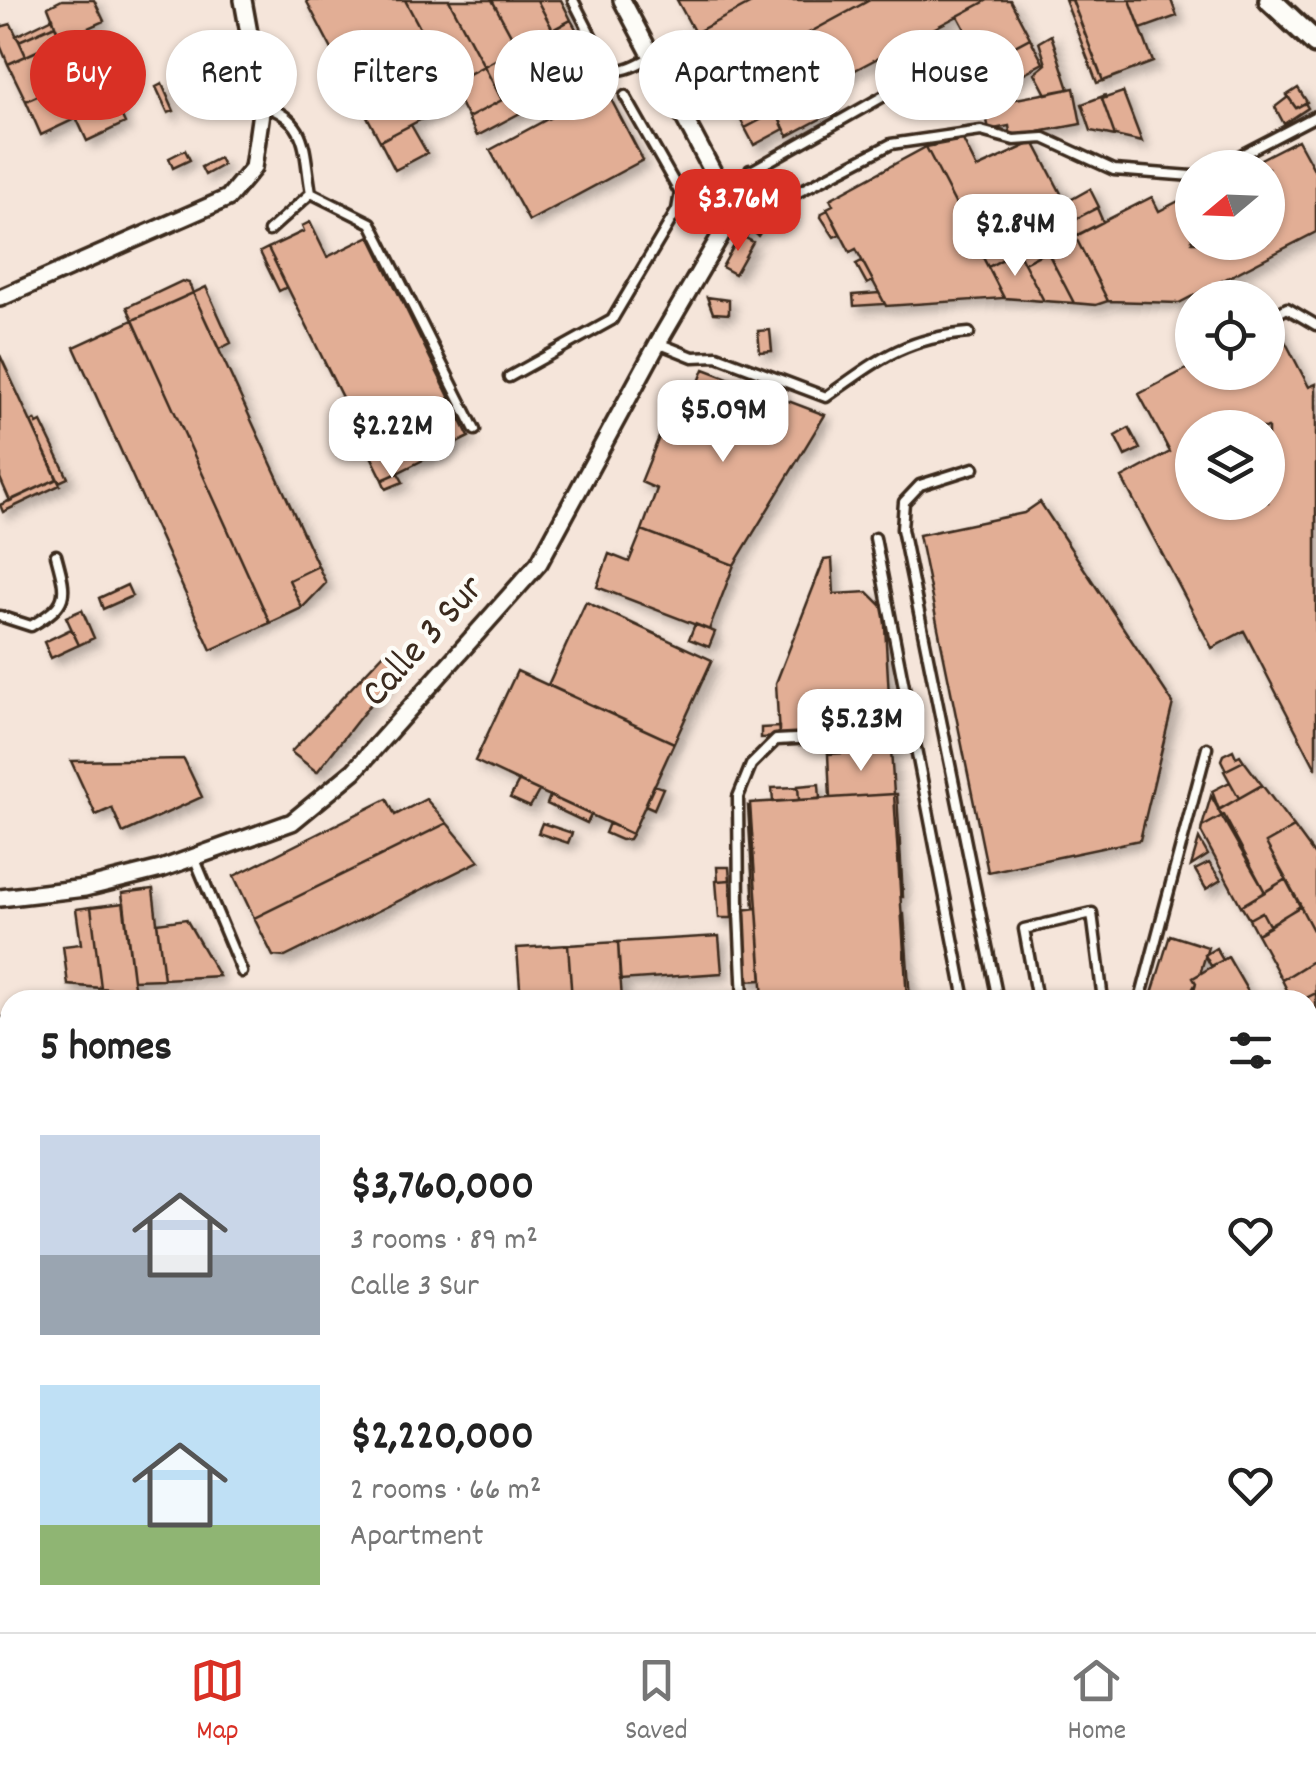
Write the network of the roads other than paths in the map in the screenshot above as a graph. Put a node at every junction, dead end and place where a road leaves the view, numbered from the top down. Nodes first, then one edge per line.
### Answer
1 (243, 0) edge
2 (573, 0) edge
3 (622, 0) edge
4 (1270, 0) edge
5 (248, 30) edge
6 (639, 32) edge
7 (1316, 43) edge
8 (639, 63) edge
9 (625, 96) dead end
10 (875, 101) edge
11 (1316, 116) edge
12 (260, 120) edge
13 (291, 120) edge
14 (685, 120) edge
15 (1251, 150) edge
16 (750, 170) junction
17 (1175, 175) edge
18 (718, 182) junction
19 (311, 193) junction
20 (680, 193) junction
21 (766, 208) junction
22 (730, 221) junction
23 (269, 231) dead end
24 (0, 298) edge
25 (1285, 309) edge
26 (1316, 325) edge
27 (969, 333) dead end
28 (658, 343) junction
29 (509, 377) dead end
30 (475, 430) dead end
31 (974, 468) dead end
32 (875, 538) dead end
33 (56, 554) dead end
34 (0, 616) edge
35 (912, 734) junction
36 (1206, 748) dead end
37 (194, 857) junction
38 (0, 898) edge
39 (242, 972) dead end
40 (743, 990) edge
41 (963, 990) edge
42 (996, 990) edge
43 (1035, 990) edge
44 (1102, 990) edge
45 (1143, 990) edge

1 - 5 street
2 - 8 lane
3 - 6 street
4 - 7 street
9 - 20 lane
10 - 16 lane
11 - 15 lane
12 - 24 street
13 - 19 lane
14 - 18 street
16 - 18 lane
16 - 21 lane
17 - 21 lane
18 - 20 lane
18 - 22 street
19 - 23 lane
19 - 30 lane
20 - 29 lane
21 - 22 lane
22 - 28 street, Calle 3 Sur
25 - 26 lane
27 - 28 lane
28 - 37 street, Calle 3 Sur
31 - 42 lane
32 - 35 lane
33 - 34 lane
35 - 40 lane
35 - 41 lane
36 - 45 lane
37 - 38 street, Calle 3 Sur
37 - 39 lane
43 - 44 lane

